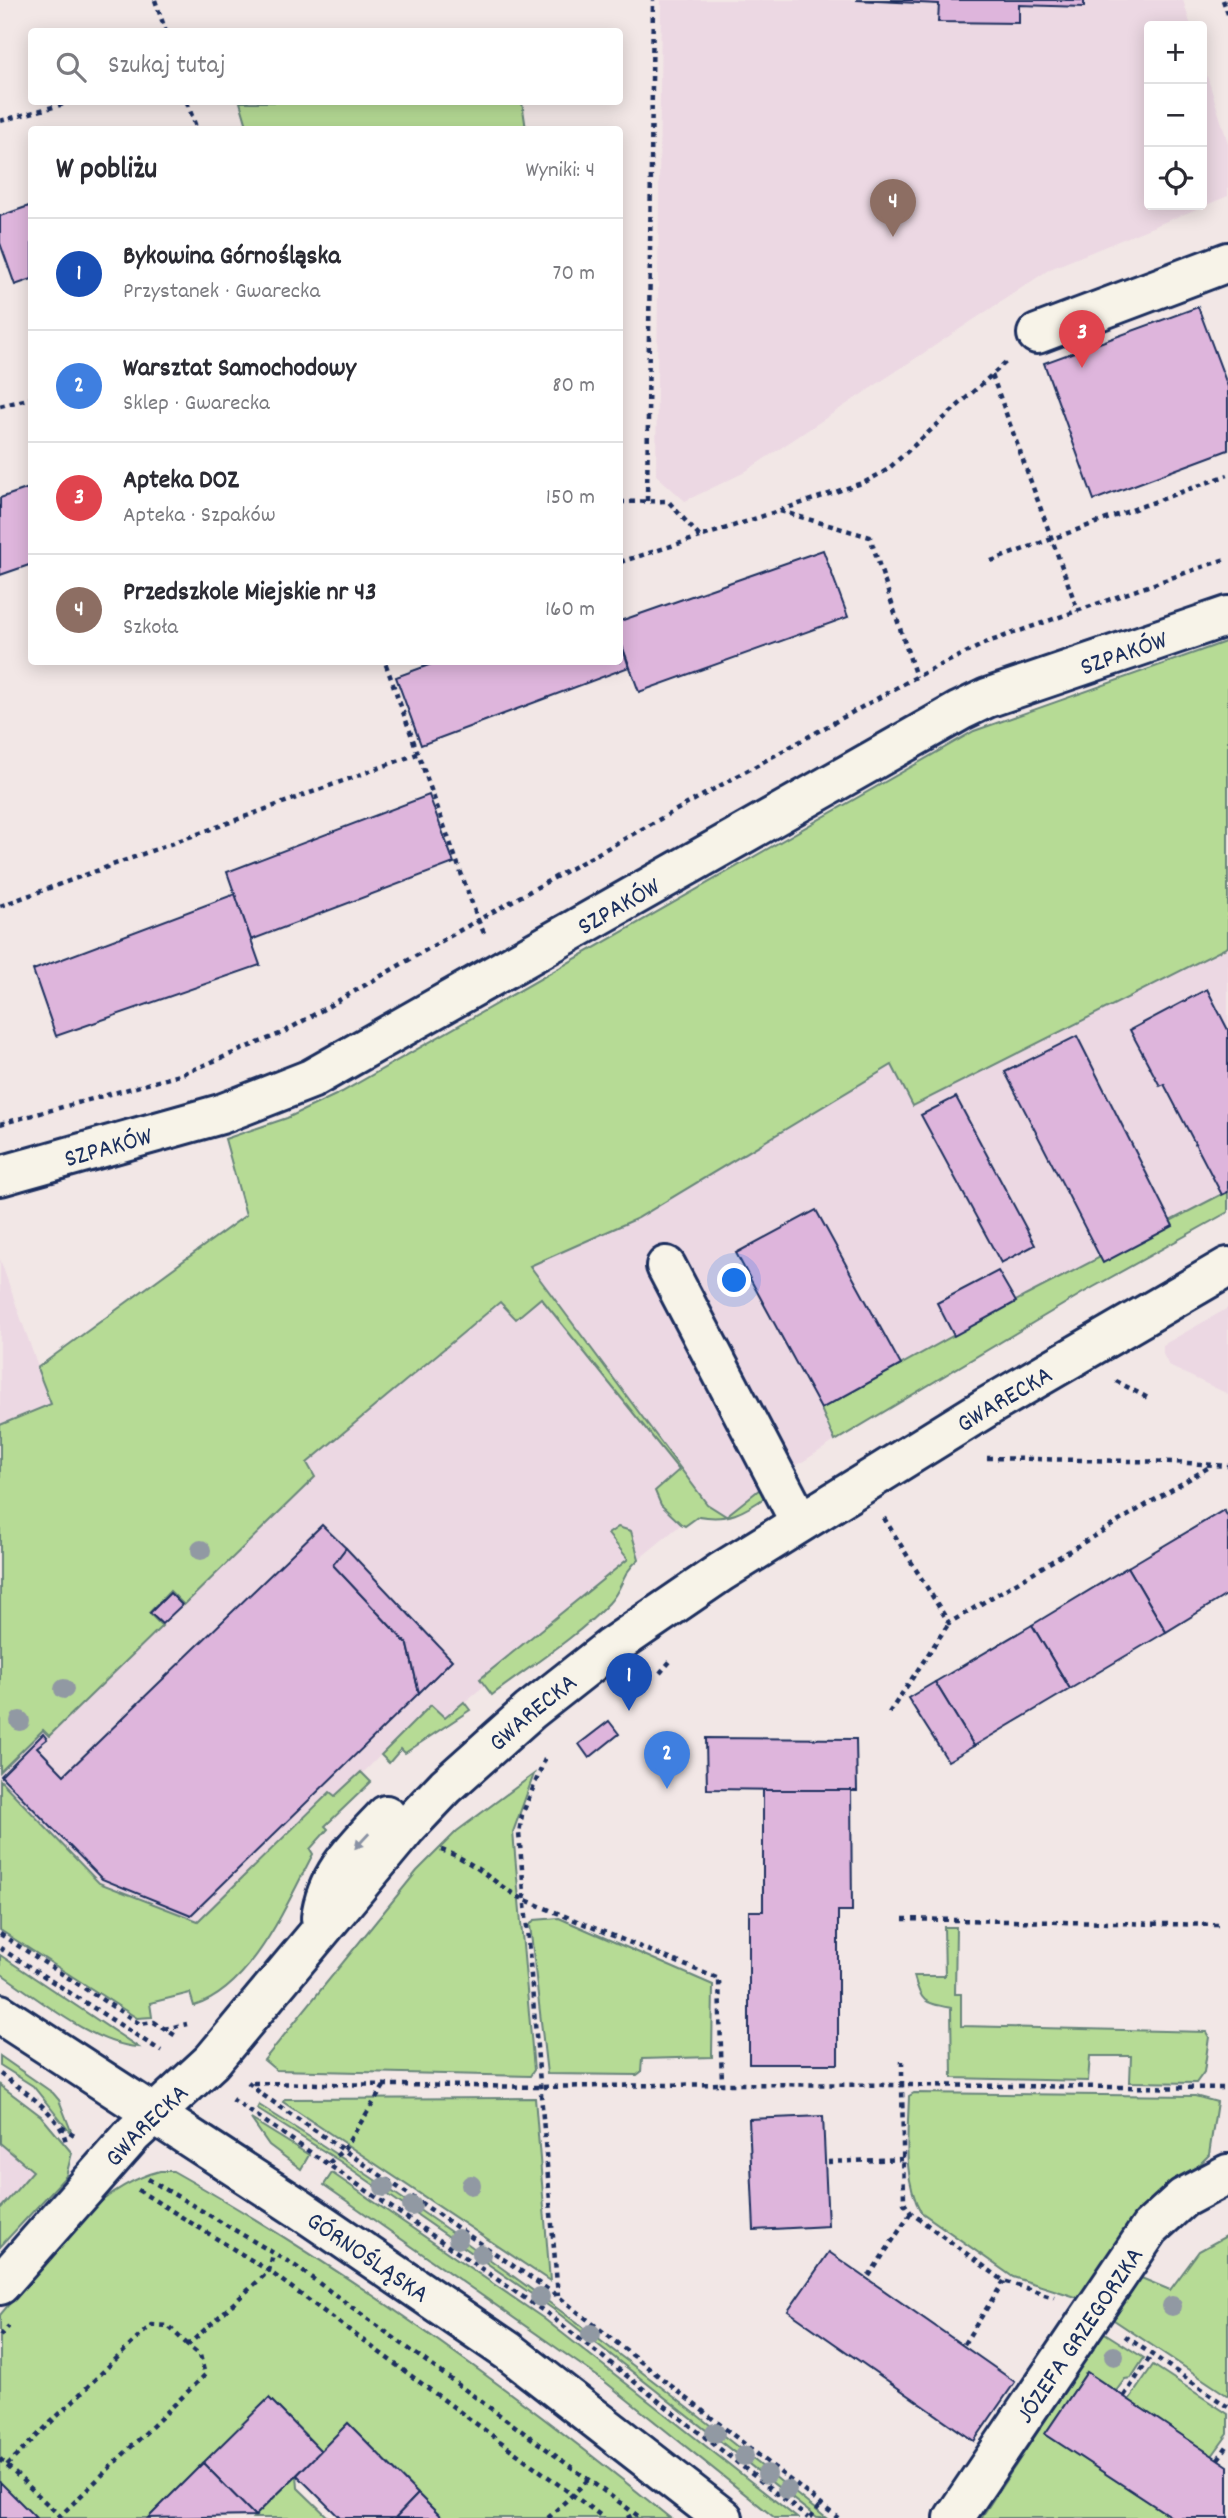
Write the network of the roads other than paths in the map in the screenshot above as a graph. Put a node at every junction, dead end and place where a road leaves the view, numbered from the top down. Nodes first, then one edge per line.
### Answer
1 (1228, 262) edge
2 (1037, 334) road end
3 (1228, 616) edge
4 (0, 1176) edge
5 (666, 1266) dead end
6 (1228, 1268) edge
7 (800, 1522) junction
8 (689, 1593) junction
9 (530, 1711) junction
10 (446, 1786) junction
11 (319, 1934) junction
12 (0, 2014) edge
13 (155, 2116) junction
14 (1228, 2151) edge
15 (1228, 2174) edge
16 (0, 2286) edge
17 (723, 2518) edge
18 (954, 2518) edge

1 - 2 street
3 - 4 street, SZPAKÓW
5 - 7 street
6 - 7 street, GWARECKA
7 - 8 street, GWARECKA
8 - 9 street, GWARECKA
8 - 10 street
9 - 10 street, GWARECKA
9 -> 11 street
10 - 11 street, GWARECKA
11 - 13 street, GWARECKA
12 - 13 street, GÓRNOŚLĄSKA
13 - 16 street, GWARECKA
13 - 17 street, GÓRNOŚLĄSKA
14 - 15 street
15 - 18 street, JÓZEFA GRZEGORZKA

